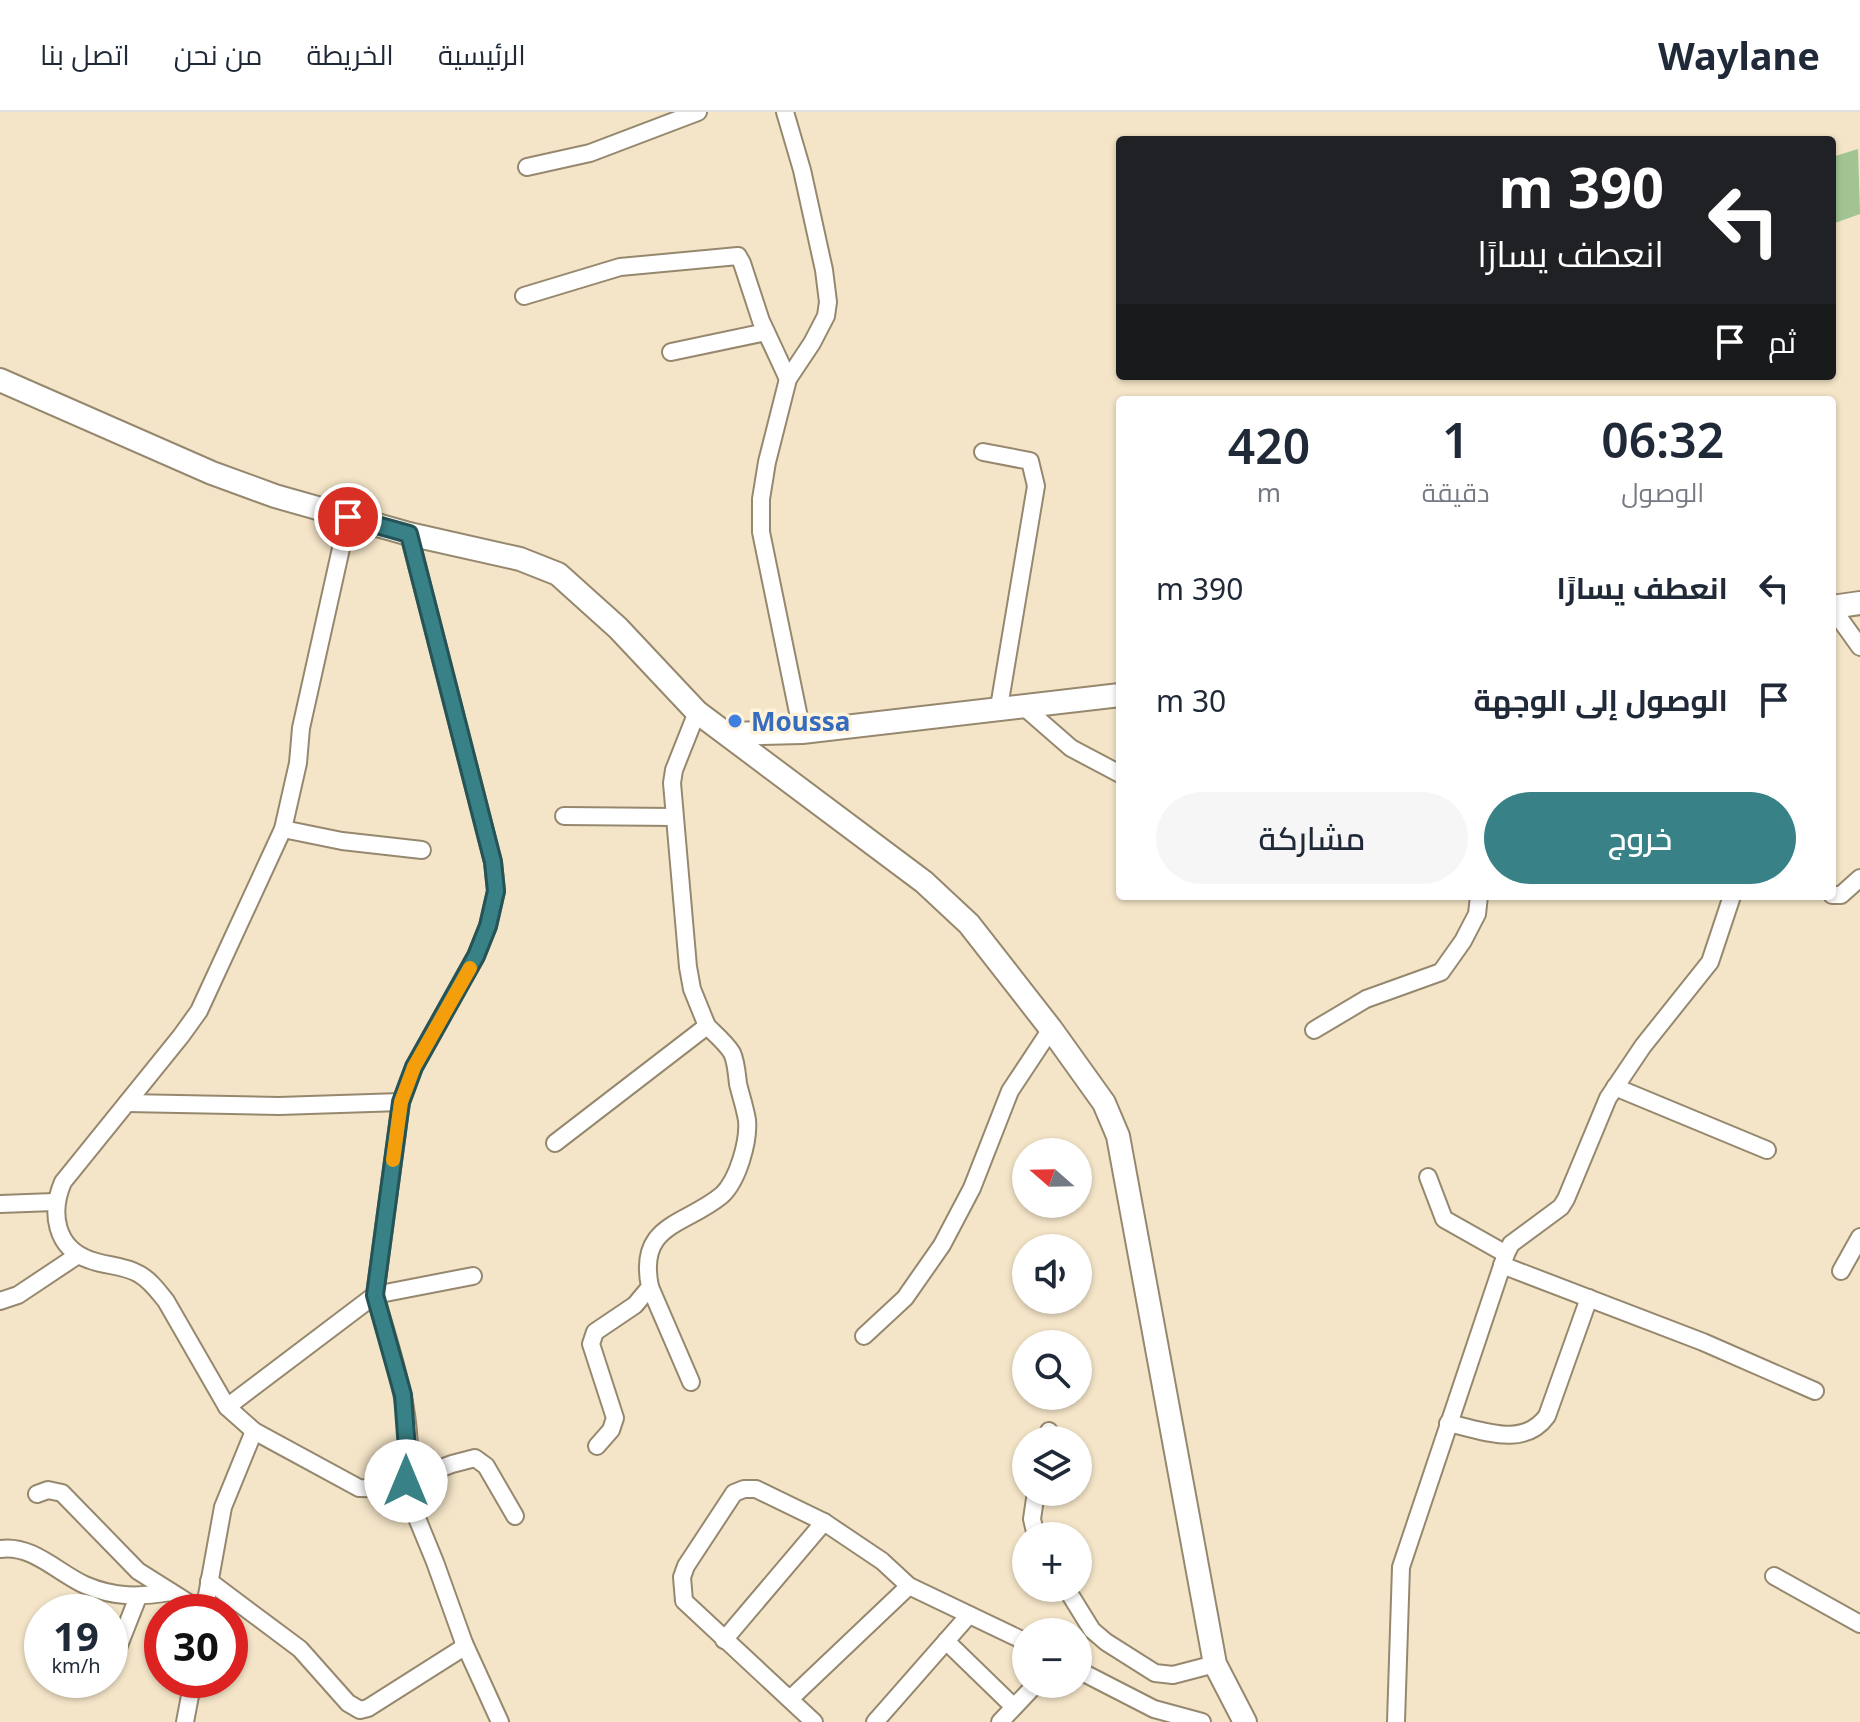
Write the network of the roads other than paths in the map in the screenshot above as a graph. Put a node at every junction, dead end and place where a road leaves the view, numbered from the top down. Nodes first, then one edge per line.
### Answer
1 (698, 112) edge
2 (785, 112) edge
3 (527, 167) dead end
4 (524, 296) dead end
5 (766, 332) junction
6 (671, 352) dead end
7 (788, 379) junction
8 (0, 380) edge
9 (983, 452) dead end
10 (348, 517) junction
11 (409, 534) junction
12 (1860, 603) edge
13 (1836, 606) edge
14 (1836, 613) edge
15 (1860, 647) edge
16 (1116, 696) edge
17 (999, 707) junction
18 (1024, 707) junction
19 (697, 712) junction
20 (802, 732) junction
21 (728, 734) junction
22 (1116, 772) edge
23 (564, 816) dead end
24 (674, 817) junction
25 (283, 829) junction
26 (422, 850) dead end
27 (1860, 878) edge
28 (1836, 895) edge
29 (1479, 900) edge
30 (1731, 900) edge
31 (707, 1026) junction
32 (1051, 1029) junction
33 (1314, 1030) dead end
34 (1615, 1087) junction
35 (401, 1102) junction
36 (127, 1103) junction
37 (555, 1143) dead end
38 (1767, 1150) dead end
39 (1428, 1177) dead end
40 (54, 1202) junction
41 (0, 1204) edge
42 (1860, 1237) edge
43 (78, 1255) junction
44 (1504, 1260) junction
45 (1841, 1271) dead end
46 (473, 1276) dead end
47 (650, 1287) junction
48 (375, 1295) junction
49 (1589, 1298) junction
50 (0, 1301) edge
51 (864, 1336) dead end
52 (691, 1382) dead end
53 (1815, 1391) dead end
54 (227, 1407) junction
55 (1448, 1423) junction
56 (254, 1431) junction
57 (597, 1446) dead end
58 (406, 1485) junction
59 (37, 1494) dead end
60 (515, 1516) dead end
61 (824, 1522) junction
62 (0, 1549) edge
63 (1774, 1576) dead end
64 (209, 1581) junction
65 (909, 1586) junction
66 (171, 1592) junction
67 (174, 1594) edge
68 (207, 1594) edge
69 (138, 1597) junction
70 (1075, 1602) edge
71 (969, 1615) junction
72 (128, 1622) edge
73 (1860, 1624) edge
74 (1012, 1635) edge
75 (724, 1640) junction
76 (946, 1641) junction
77 (464, 1643) junction
78 (1215, 1664) junction
79 (1092, 1677) edge
80 (190, 1698) edge
81 (1023, 1698) edge
82 (790, 1699) junction
83 (1014, 1707) junction
84 (1239, 1721) edge
85 (185, 1722) edge
86 (500, 1722) edge
87 (814, 1722) edge
88 (875, 1722) edge
89 (1000, 1722) edge
90 (1202, 1722) edge
91 (1396, 1722) edge

1 - 3 street
2 - 7 street
4 - 5 street
5 - 6 street
5 - 7 street
7 - 20 street
8 - 10 main road
9 - 17 street
10 - 11 main road
10 - 25 street
11 - 19 main road
11 - 35 street
12 - 13 main road
14 - 15 street
16 - 18 main road
17 - 18 main road
17 - 20 main road
18 - 22 street
19 - 21 main road
19 - 24 street
20 - 21 main road
21 - 32 main road
23 - 24 street
24 - 31 street
25 - 26 street
25 - 36 street
27 - 28 street
29 - 33 street
30 - 34 street
31 - 37 street
31 - 47 street
32 - 51 street
32 - 78 main road
34 - 38 street
34 - 44 street
35 - 36 street
35 - 48 street
36 - 40 street
39 - 44 street
40 - 41 street
40 - 43 street
42 - 45 street
43 - 50 street
43 - 54 street
44 - 49 street
44 - 55 street
46 - 48 street
47 - 52 street
47 - 57 street
48 - 54 street
48 - 58 street
49 - 53 street
49 - 55 street
54 - 56 street
55 - 91 street
56 - 58 street
56 - 64 street
58 - 60 street
58 - 77 street
59 - 66 street
61 - 65 street
61 - 75 street
61 - 75 street
62 - 69 street
63 - 73 street
64 - 68 street
64 - 77 street
65 - 71 street
65 - 82 street
66 - 67 street
66 - 69 street
69 - 72 street
70 - 78 street
71 - 74 street
71 - 76 street
75 - 82 street
76 - 83 street
76 - 88 street
77 - 86 street
78 - 84 main road
79 - 90 street
80 - 85 street
81 - 83 street
82 - 87 street
83 - 89 street

